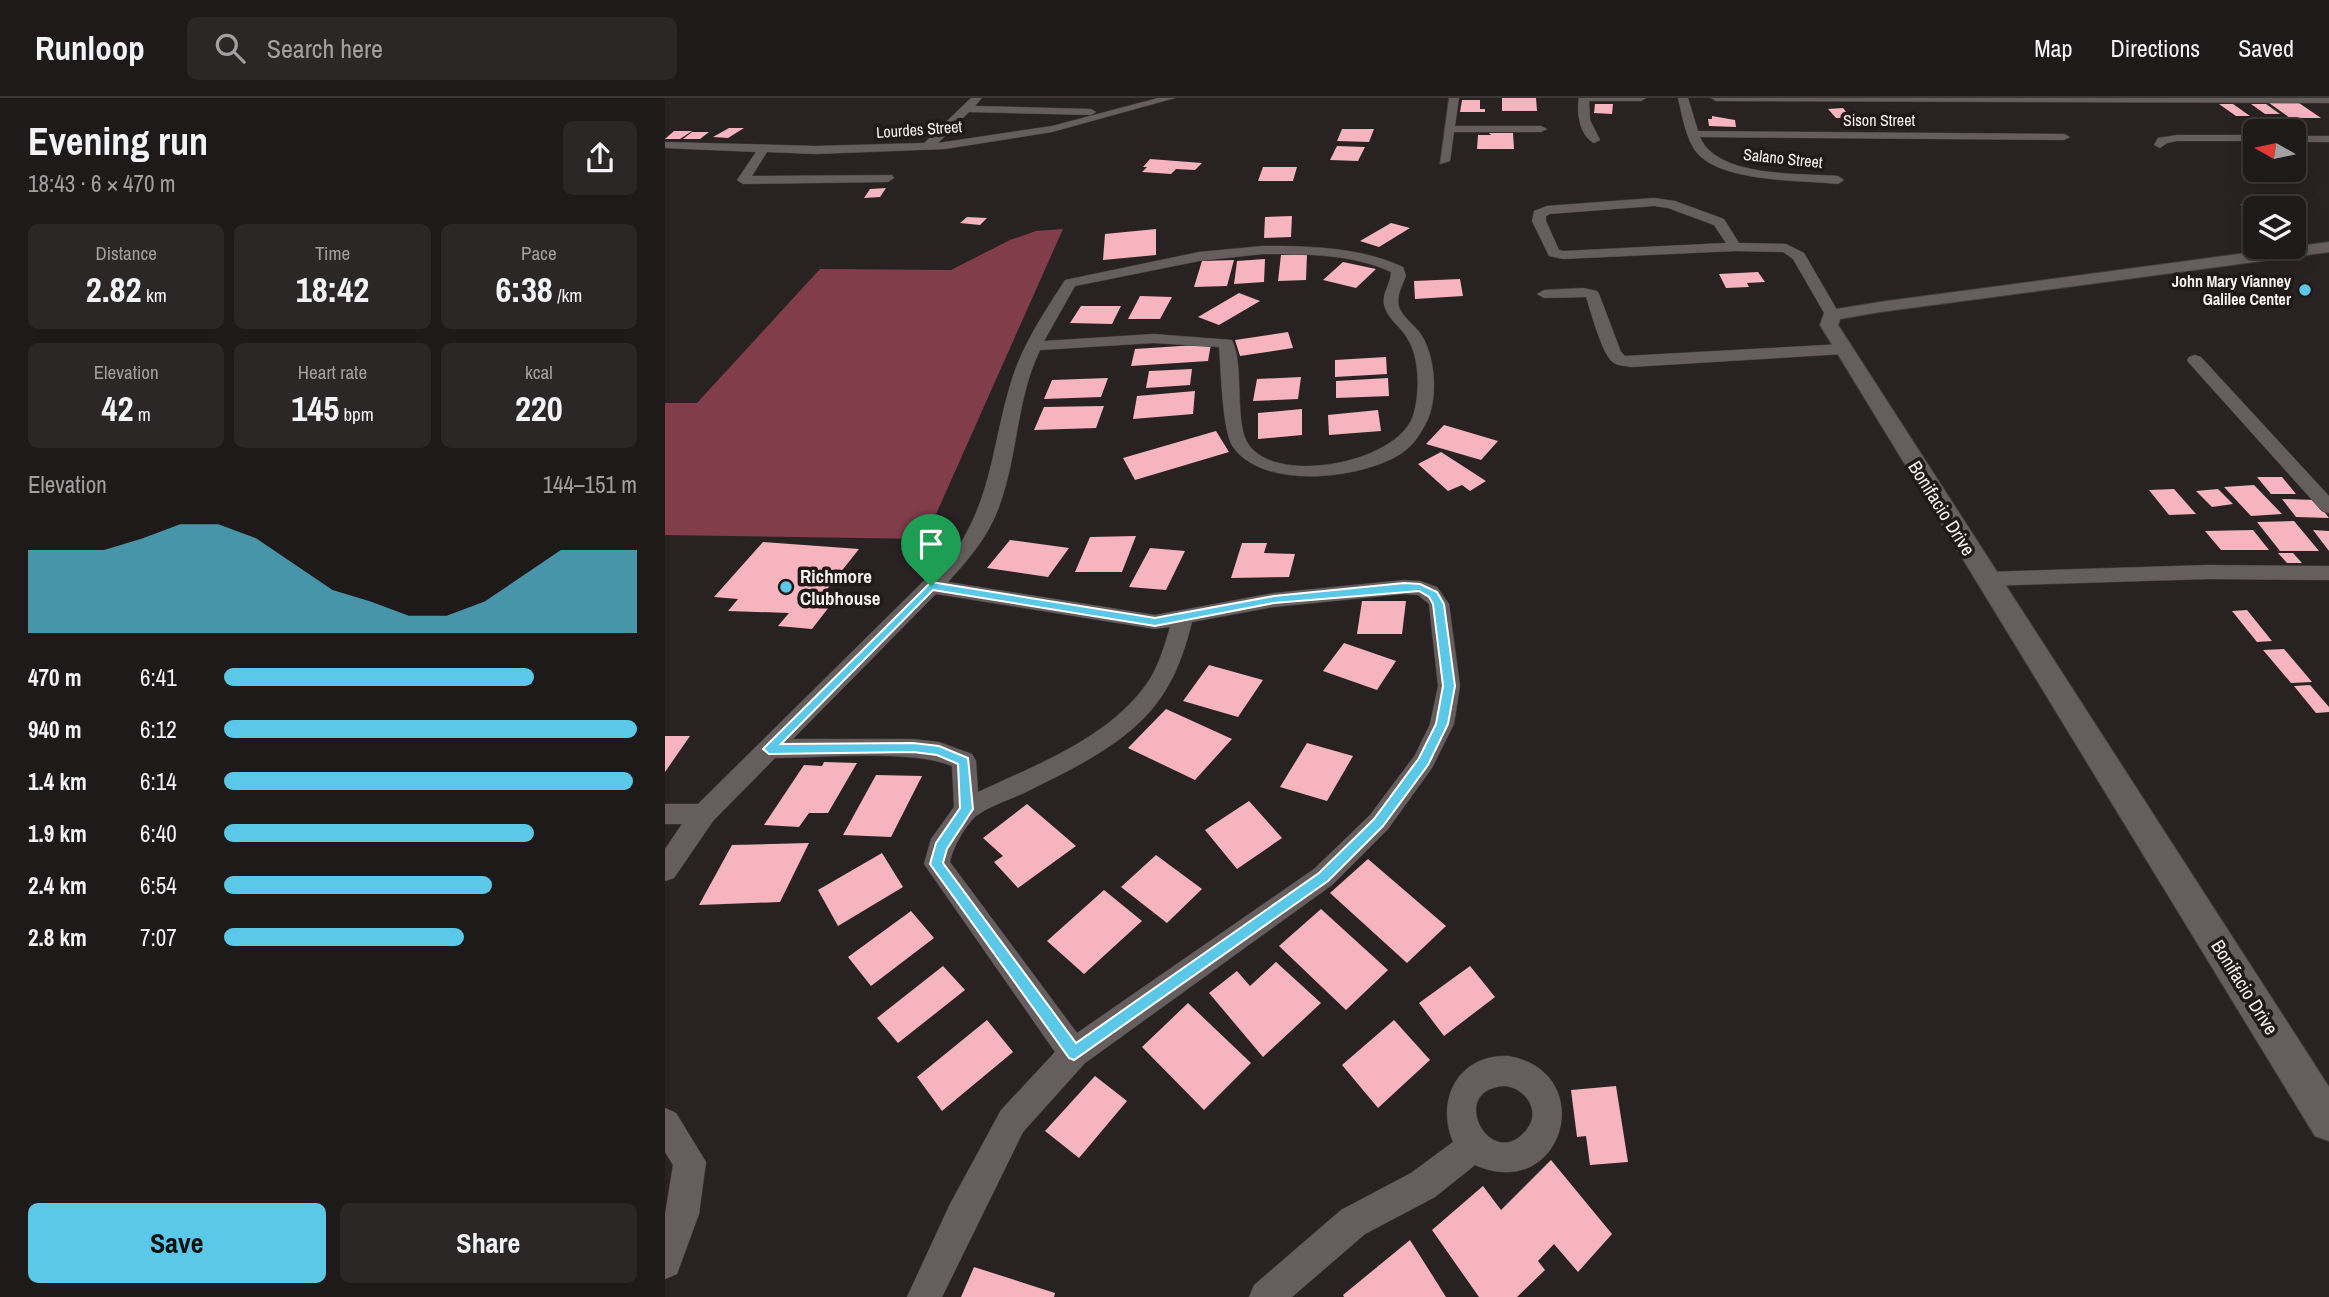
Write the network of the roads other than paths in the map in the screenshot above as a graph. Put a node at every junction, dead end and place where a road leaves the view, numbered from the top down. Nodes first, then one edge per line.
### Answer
1 (977, 98) edge
2 (1170, 98) edge
3 (1454, 98) edge
4 (1584, 98) edge
5 (1641, 98) edge
6 (1683, 98) edge
7 (1716, 98) edge
8 (2042, 99) edge
9 (2329, 100) edge
10 (1969, 104) edge
11 (968, 109) junction
12 (1120, 113) junction
13 (1449, 129) junction
14 (1541, 129) dead end
15 (1695, 134) junction
16 (2064, 137) dead end
17 (2243, 138) edge
18 (1594, 139) dead end
19 (2307, 139) edge
20 (2329, 139) edge
21 (665, 145) edge
22 (689, 145) junction
23 (2160, 145) dead end
24 (927, 146) junction
25 (764, 148) junction
26 (673, 159) dead end
27 (1444, 160) dead end
28 (888, 178) dead end
29 (1838, 180) dead end
30 (1735, 247) junction
31 (2329, 247) edge
32 (1544, 294) dead end
33 (1832, 315) junction
34 (1035, 346) junction
35 (1843, 349) junction
36 (2195, 360) dead end
37 (2329, 507) edge
38 (2329, 573) edge
39 (1986, 579) junction
40 (931, 586) junction
41 (1183, 618) junction
42 (769, 749) junction
43 (967, 809) junction
44 (665, 814) edge
45 (704, 814) junction
46 (665, 870) edge
47 (1074, 1053) junction
48 (2329, 1122) edge
49 (665, 1124) edge
50 (1473, 1146) dead end
51 (665, 1262) edge
52 (924, 1297) edge
53 (1266, 1297) edge

1 - 11 street
2 - 12 street, Lourdes Street
3 - 13 street
4 - 5 street
4 - 18 street
6 - 15 street, Salano Street
7 - 10 street
8 - 9 street
8 - 10 street
11 - 12 street
11 - 24 street
12 - 24 street, Lourdes Street
13 - 14 street
13 - 27 street
15 - 16 street, Sison Street
15 - 29 street, Salano Street
17 - 23 street
19 - 20 street
21 - 22 street, Lourdes Street
22 - 25 street, Lourdes Street
22 - 26 street
24 - 25 street, Lourdes Street
25 - 28 street
30 - 30 street
30 - 33 street
31 - 33 street
32 - 35 street
33 - 35 street, Bonifacio Drive
34 - 34 street
34 - 40 street
35 - 39 street, Bonifacio Drive
36 - 37 street
38 - 39 street
39 - 48 street, Bonifacio Drive
40 - 41 street
40 - 42 street
41 - 43 street
41 - 47 street
42 - 43 street
42 - 45 street
43 - 47 street
44 - 45 street
45 - 46 street
47 - 52 street
49 - 51 street
50 - 53 street

